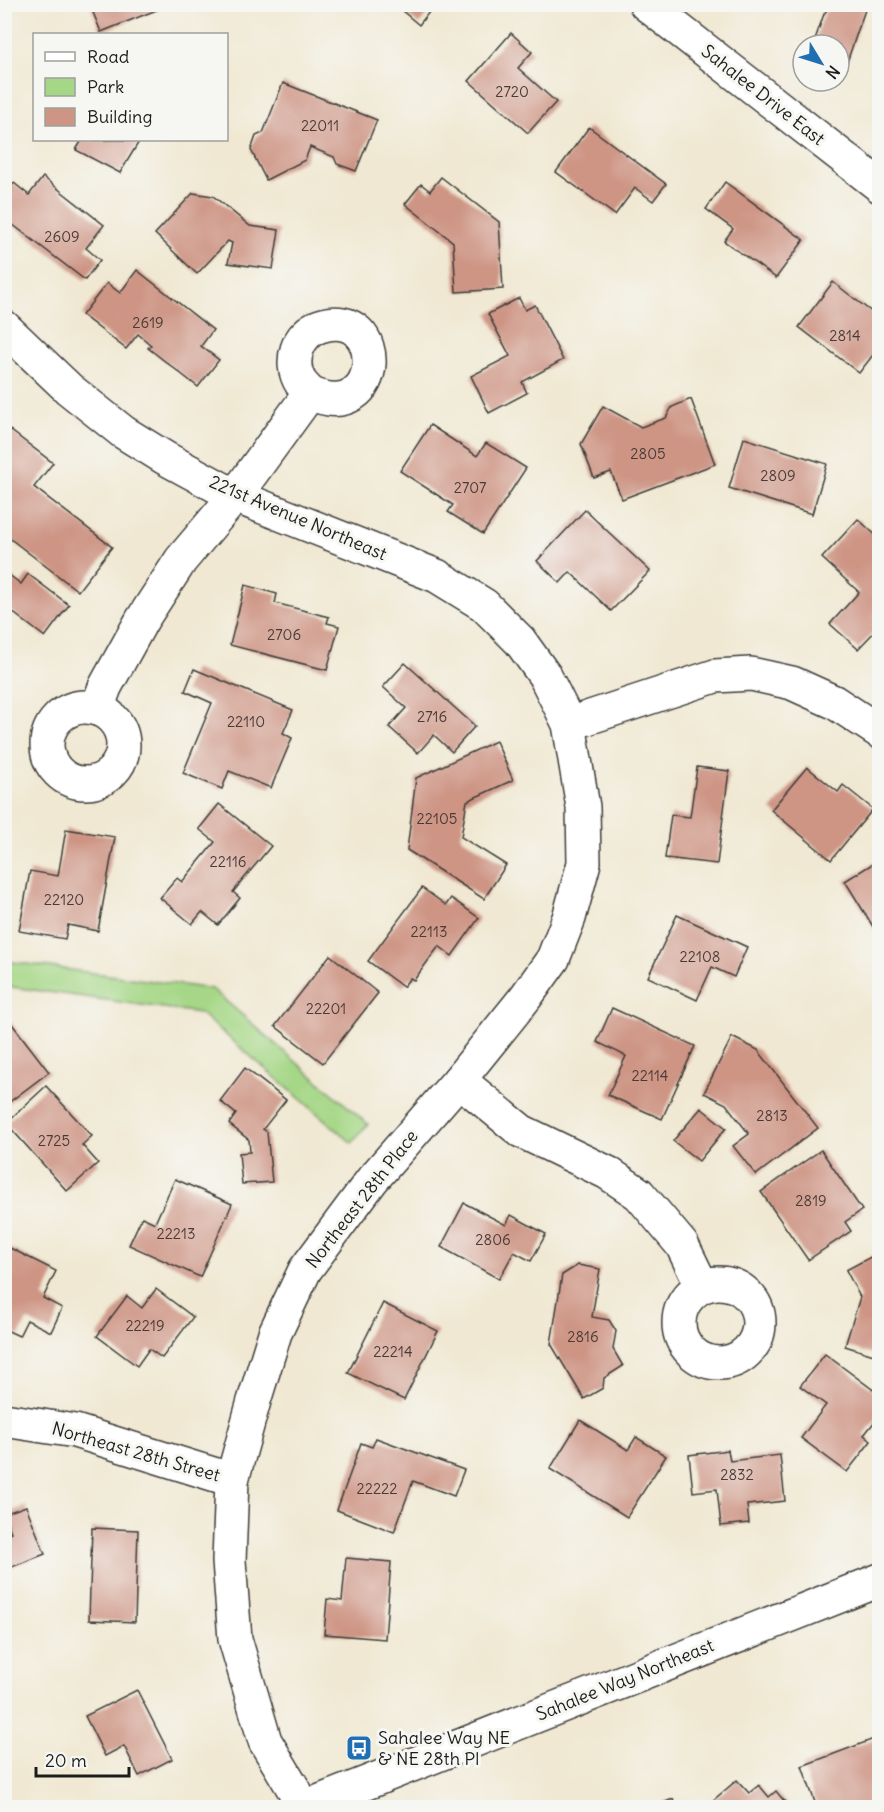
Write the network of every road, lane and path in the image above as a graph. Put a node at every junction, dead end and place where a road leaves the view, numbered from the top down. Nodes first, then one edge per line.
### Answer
1 (646, 4) edge
2 (879, 186) edge
3 (4, 327) edge
4 (310, 393) dead end
5 (236, 496) junction
6 (98, 709) dead end
7 (569, 723) junction
8 (879, 732) edge
9 (459, 1080) junction
10 (702, 1286) dead end
11 (4, 1419) edge
12 (232, 1480) junction
13 (879, 1580) edge
14 (304, 1807) edge

1 - 2 street, Sahalee Drive East
3 - 5 street, 221st Avenue Northeast
4 - 5 street
5 - 6 street
5 - 7 street, 221st Avenue Northeast
7 - 8 street
7 - 9 street, Northeast 28th Place
9 - 10 street
9 - 12 street, Northeast 28th Place
11 - 12 street, Northeast 28th Street
12 - 14 street, Northeast 28th Place
13 - 14 street, Sahalee Way Northeast

